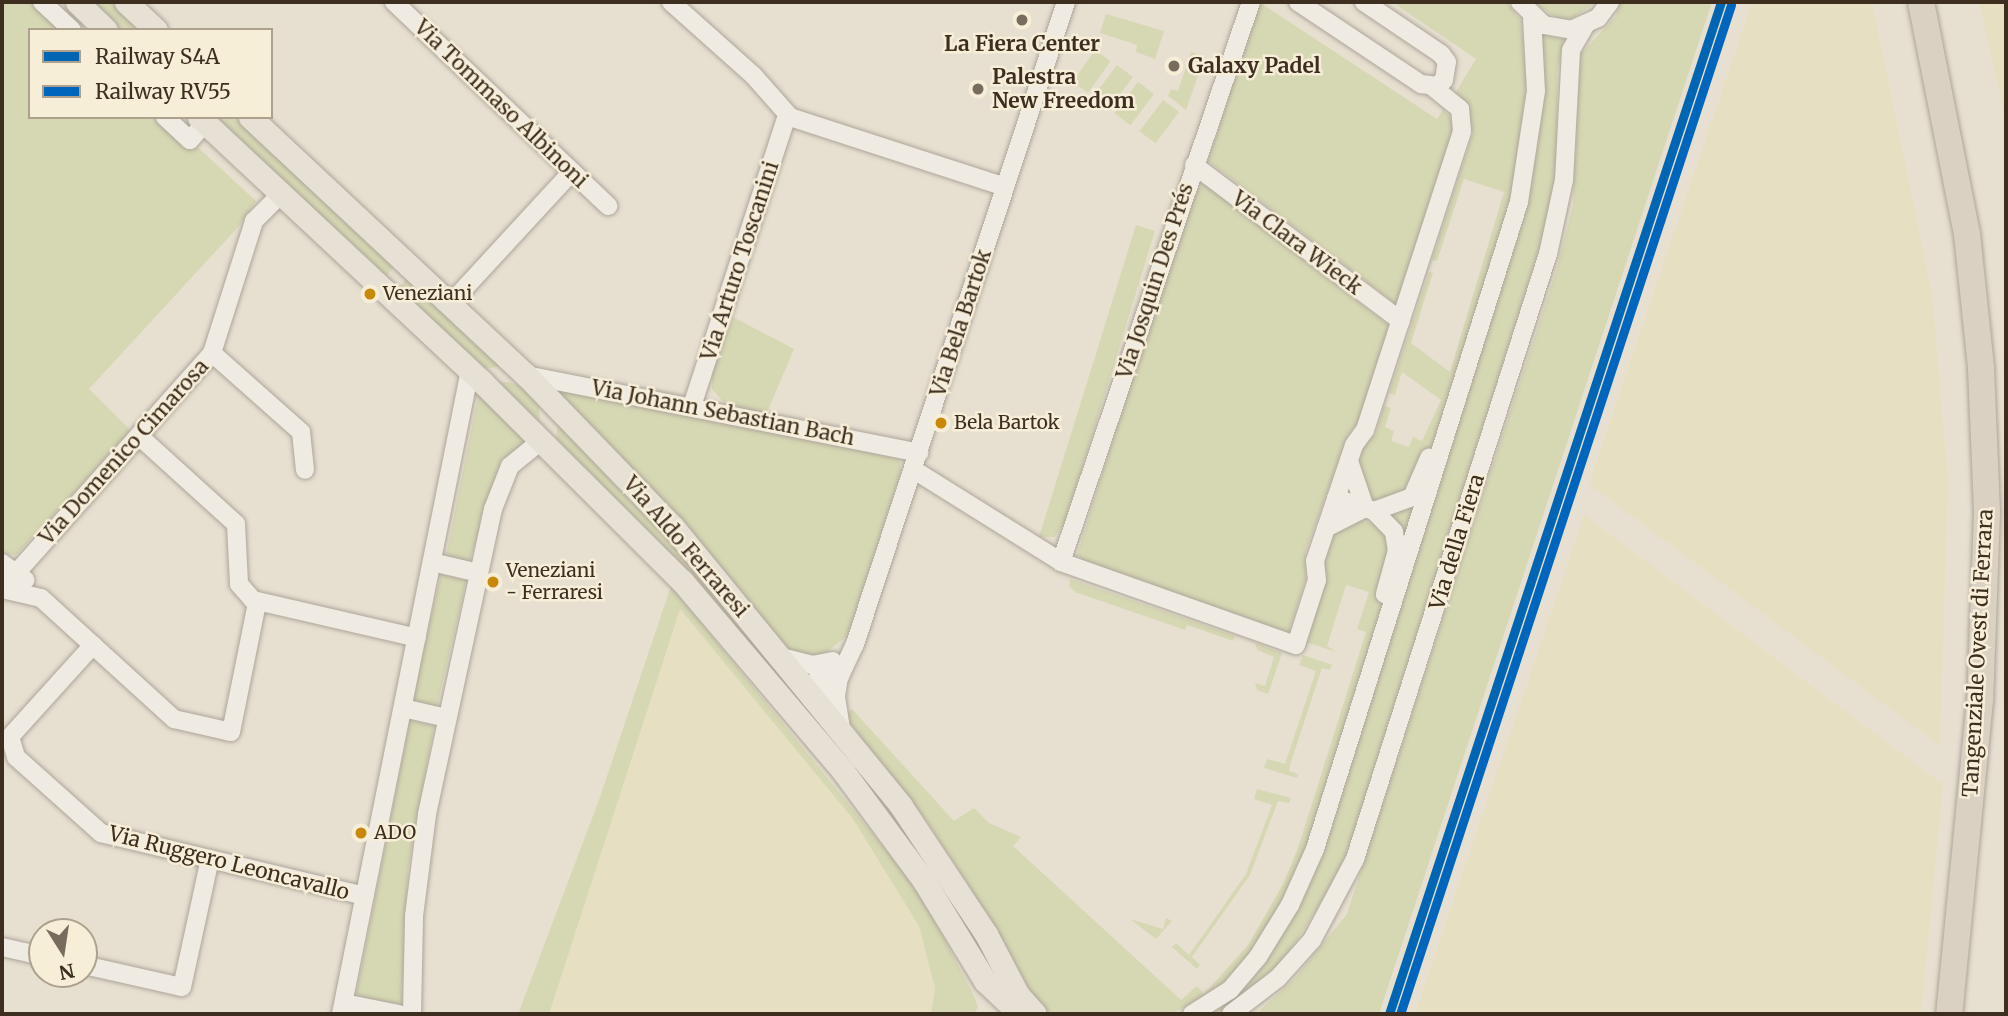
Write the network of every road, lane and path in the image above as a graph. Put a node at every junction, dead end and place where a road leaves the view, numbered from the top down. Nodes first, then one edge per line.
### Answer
1 (42, 2) edge
2 (77, 2) edge
3 (126, 2) edge
4 (394, 2) edge
5 (671, 2) edge
6 (1066, 2) edge
7 (1251, 2) edge
8 (1298, 2) edge
9 (1364, 2) edge
10 (1520, 2) edge
11 (1610, 2) edge
12 (1922, 9) edge
13 (1532, 18) junction
14 (1585, 26) junction
15 (70, 28) edge
16 (104, 28) edge
17 (154, 28) edge
18 (1433, 87) junction
19 (788, 115) junction
20 (167, 119) edge
21 (252, 119) edge
22 (202, 120) edge
23 (1194, 165) junction
24 (572, 172) junction
25 (1005, 187) junction
26 (281, 194) junction
27 (608, 206) dead end
28 (409, 265) junction
29 (383, 290) junction
30 (450, 304) junction
31 (1401, 321) junction
32 (212, 354) junction
33 (526, 375) junction
34 (476, 376) junction
35 (552, 402) junction
36 (692, 406) junction
37 (1455, 414) junction
38 (139, 436) junction
39 (540, 438) junction
40 (916, 461) junction
41 (1349, 461) junction
42 (566, 464) junction
43 (510, 467) junction
44 (305, 470) dead end
45 (1336, 498) junction
46 (1370, 509) junction
47 (1326, 528) junction
48 (432, 562) junction
49 (1061, 562) junction
50 (9, 567) edge
51 (479, 573) junction
52 (2, 589) edge
53 (257, 603) junction
54 (52, 607) junction
55 (1384, 635) junction
56 (417, 638) junction
57 (93, 645) junction
58 (781, 657) junction
59 (834, 670) junction
60 (814, 696) junction
61 (403, 708) junction
62 (796, 712) junction
63 (447, 718) junction
64 (841, 729) junction
65 (210, 859) junction
66 (365, 896) junction
67 (2, 947) edge
68 (28, 953) edge
69 (98, 968) edge
70 (342, 1009) edge
71 (399, 1014) edge
72 (412, 1014) edge
73 (1020, 1014) edge
74 (1035, 1014) edge
75 (1192, 1014) edge
76 (1231, 1014) edge
77 (1950, 1014) edge

1 - 15 street
2 - 16 main road
3 - 17 main road
4 - 24 street, Via Tommaso Albinoni
5 - 19 street
6 - 25 street, Via Bela Bartok
7 - 23 street, Via Josquin Des Prés
8 - 18 street
9 - 18 street
10 - 13 street
11 - 14 street, Via della Fiera
12 - 77 highway, Tangenziale Ovest di Ferrara
13 - 14 street
13 - 37 street, Via della Fiera
14 - 76 street, Via della Fiera
18 - 31 street
19 - 25 street
19 - 36 street, Via Arturo Toscanini
20 - 22 street
21 - 28 main road, Via Aldo Ferraresi
22 - 26 main road, Via Aldo Ferraresi
23 - 31 street, Via Clara Wieck
23 - 49 street, Via Josquin Des Prés
24 - 27 street, Via Tommaso Albinoni
24 - 30 street
25 - 40 street, Via Bela Bartok
26 - 29 main road, Via Aldo Ferraresi
26 - 32 street, Via Domenico Cimarosa
28 - 29 main road
28 - 30 main road, Via Aldo Ferraresi
29 - 34 main road, Via Aldo Ferraresi
30 - 33 main road, Via Aldo Ferraresi
31 - 41 street
32 - 38 street, Via Domenico Cimarosa
32 - 44 street
33 - 34 main road
33 - 35 main road, Via Aldo Ferraresi
33 - 36 street, Via Johann Sebastian Bach
34 - 39 main road, Via Aldo Ferraresi
34 - 48 street
35 - 39 main road
35 - 58 main road, Via Aldo Ferraresi
36 - 40 street, Via Johann Sebastian Bach
37 - 46 street, Via della Fiera
37 - 55 street, Via della Fiera
38 - 50 street, Via Domenico Cimarosa
38 - 53 street
39 - 42 main road, Via Aldo Ferraresi
39 - 43 street
40 - 49 street, Via Johann Sebastian Bach
40 - 59 street, Via Bela Bartok
41 - 45 street
41 - 46 street, Via della Fiera
42 - 43 street
42 - 62 main road, Via Aldo Ferraresi
43 - 51 street
45 - 46 street
45 - 47 street
46 - 47 street, Via della Fiera
46 - 55 street, Via della Fiera
47 - 49 street, Via Johann Sebastian Bach
48 - 51 street
48 - 56 street
50 - 52 street, Via Domenico Cimarosa
50 - 54 street
51 - 63 street
52 - 54 street
53 - 56 street
53 - 57 street
54 - 57 street
55 - 75 street, Via della Fiera
56 - 61 street
57 - 65 street, Via Ruggero Leoncavallo
58 - 59 street
58 - 60 main road, Via Aldo Ferraresi
59 - 60 street, Via Bela Bartok
59 - 64 street, Via Bela Bartok
60 - 62 main road
60 - 64 main road, Via Aldo Ferraresi
61 - 63 street
61 - 66 street
62 - 73 main road, Via Aldo Ferraresi
63 - 72 street
64 - 74 main road, Via Aldo Ferraresi
65 - 66 street, Via Ruggero Leoncavallo
65 - 69 street
66 - 70 street
67 - 68 street
70 - 71 street

